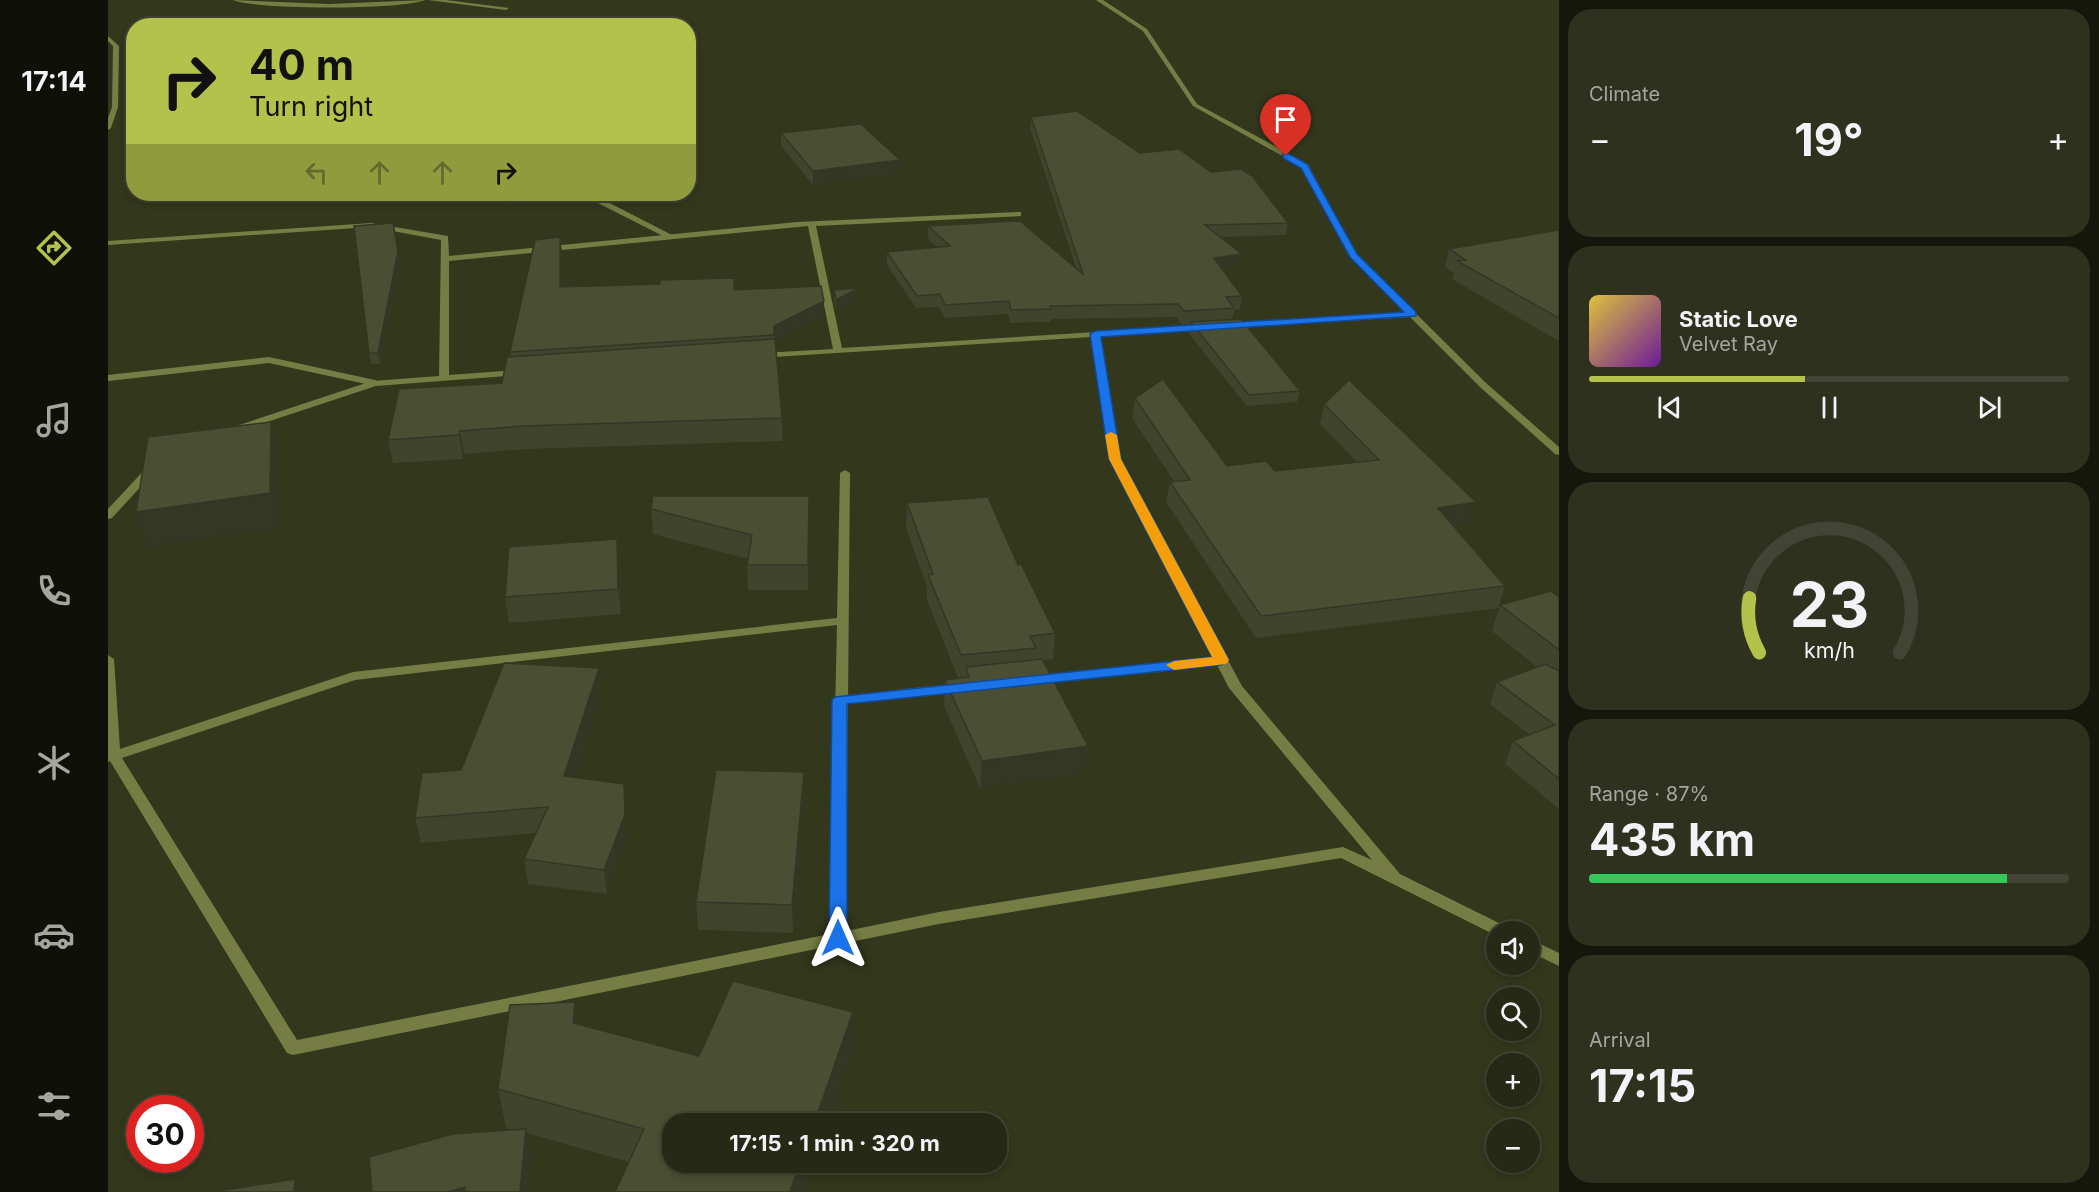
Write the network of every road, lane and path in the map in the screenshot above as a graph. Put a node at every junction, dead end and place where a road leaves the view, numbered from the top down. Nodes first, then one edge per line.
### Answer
1 (236, 0) edge
2 (422, 0) edge
3 (431, 0) edge
4 (1099, 0) edge
5 (506, 8) dead end
6 (108, 38) edge
7 (108, 128) edge
8 (601, 201) edge
9 (1018, 214) dead end
10 (811, 223) junction
11 (670, 236) junction
12 (108, 243) edge
13 (445, 259) junction
14 (1412, 314) junction
15 (1095, 334) junction
16 (838, 351) junction
17 (747, 357) edge
18 (526, 372) edge
19 (108, 378) edge
20 (444, 378) junction
21 (375, 383) junction
22 (222, 434) edge
23 (1559, 452) edge
24 (159, 461) edge
25 (845, 473) dead end
26 (114, 502) edge
27 (108, 516) edge
28 (841, 621) junction
29 (108, 659) edge
30 (1221, 660) junction
31 (1019, 681) edge
32 (971, 686) edge
33 (840, 700) junction
34 (111, 757) edge
35 (1396, 878) junction
36 (1486, 923) edge
37 (838, 938) junction
38 (1540, 950) edge
39 (1559, 960) edge

1 - 2 street
3 - 5 street
4 - 14 street
6 - 7 street
8 - 11 street
9 - 10 street
10 - 11 street
10 - 16 street
11 - 13 street
12 - 13 street
13 - 20 street
14 - 15 street
14 - 23 street
15 - 16 street
15 - 30 street
16 - 17 street
18 - 20 street
19 - 21 street
20 - 21 street
21 - 22 street
24 - 26 street
25 - 28 street
26 - 27 street
28 - 33 street
28 - 34 street
29 - 34 street
30 - 31 street
30 - 35 street
32 - 33 street
33 - 37 street
34 - 37 street
35 - 36 street
35 - 37 street
38 - 39 street

